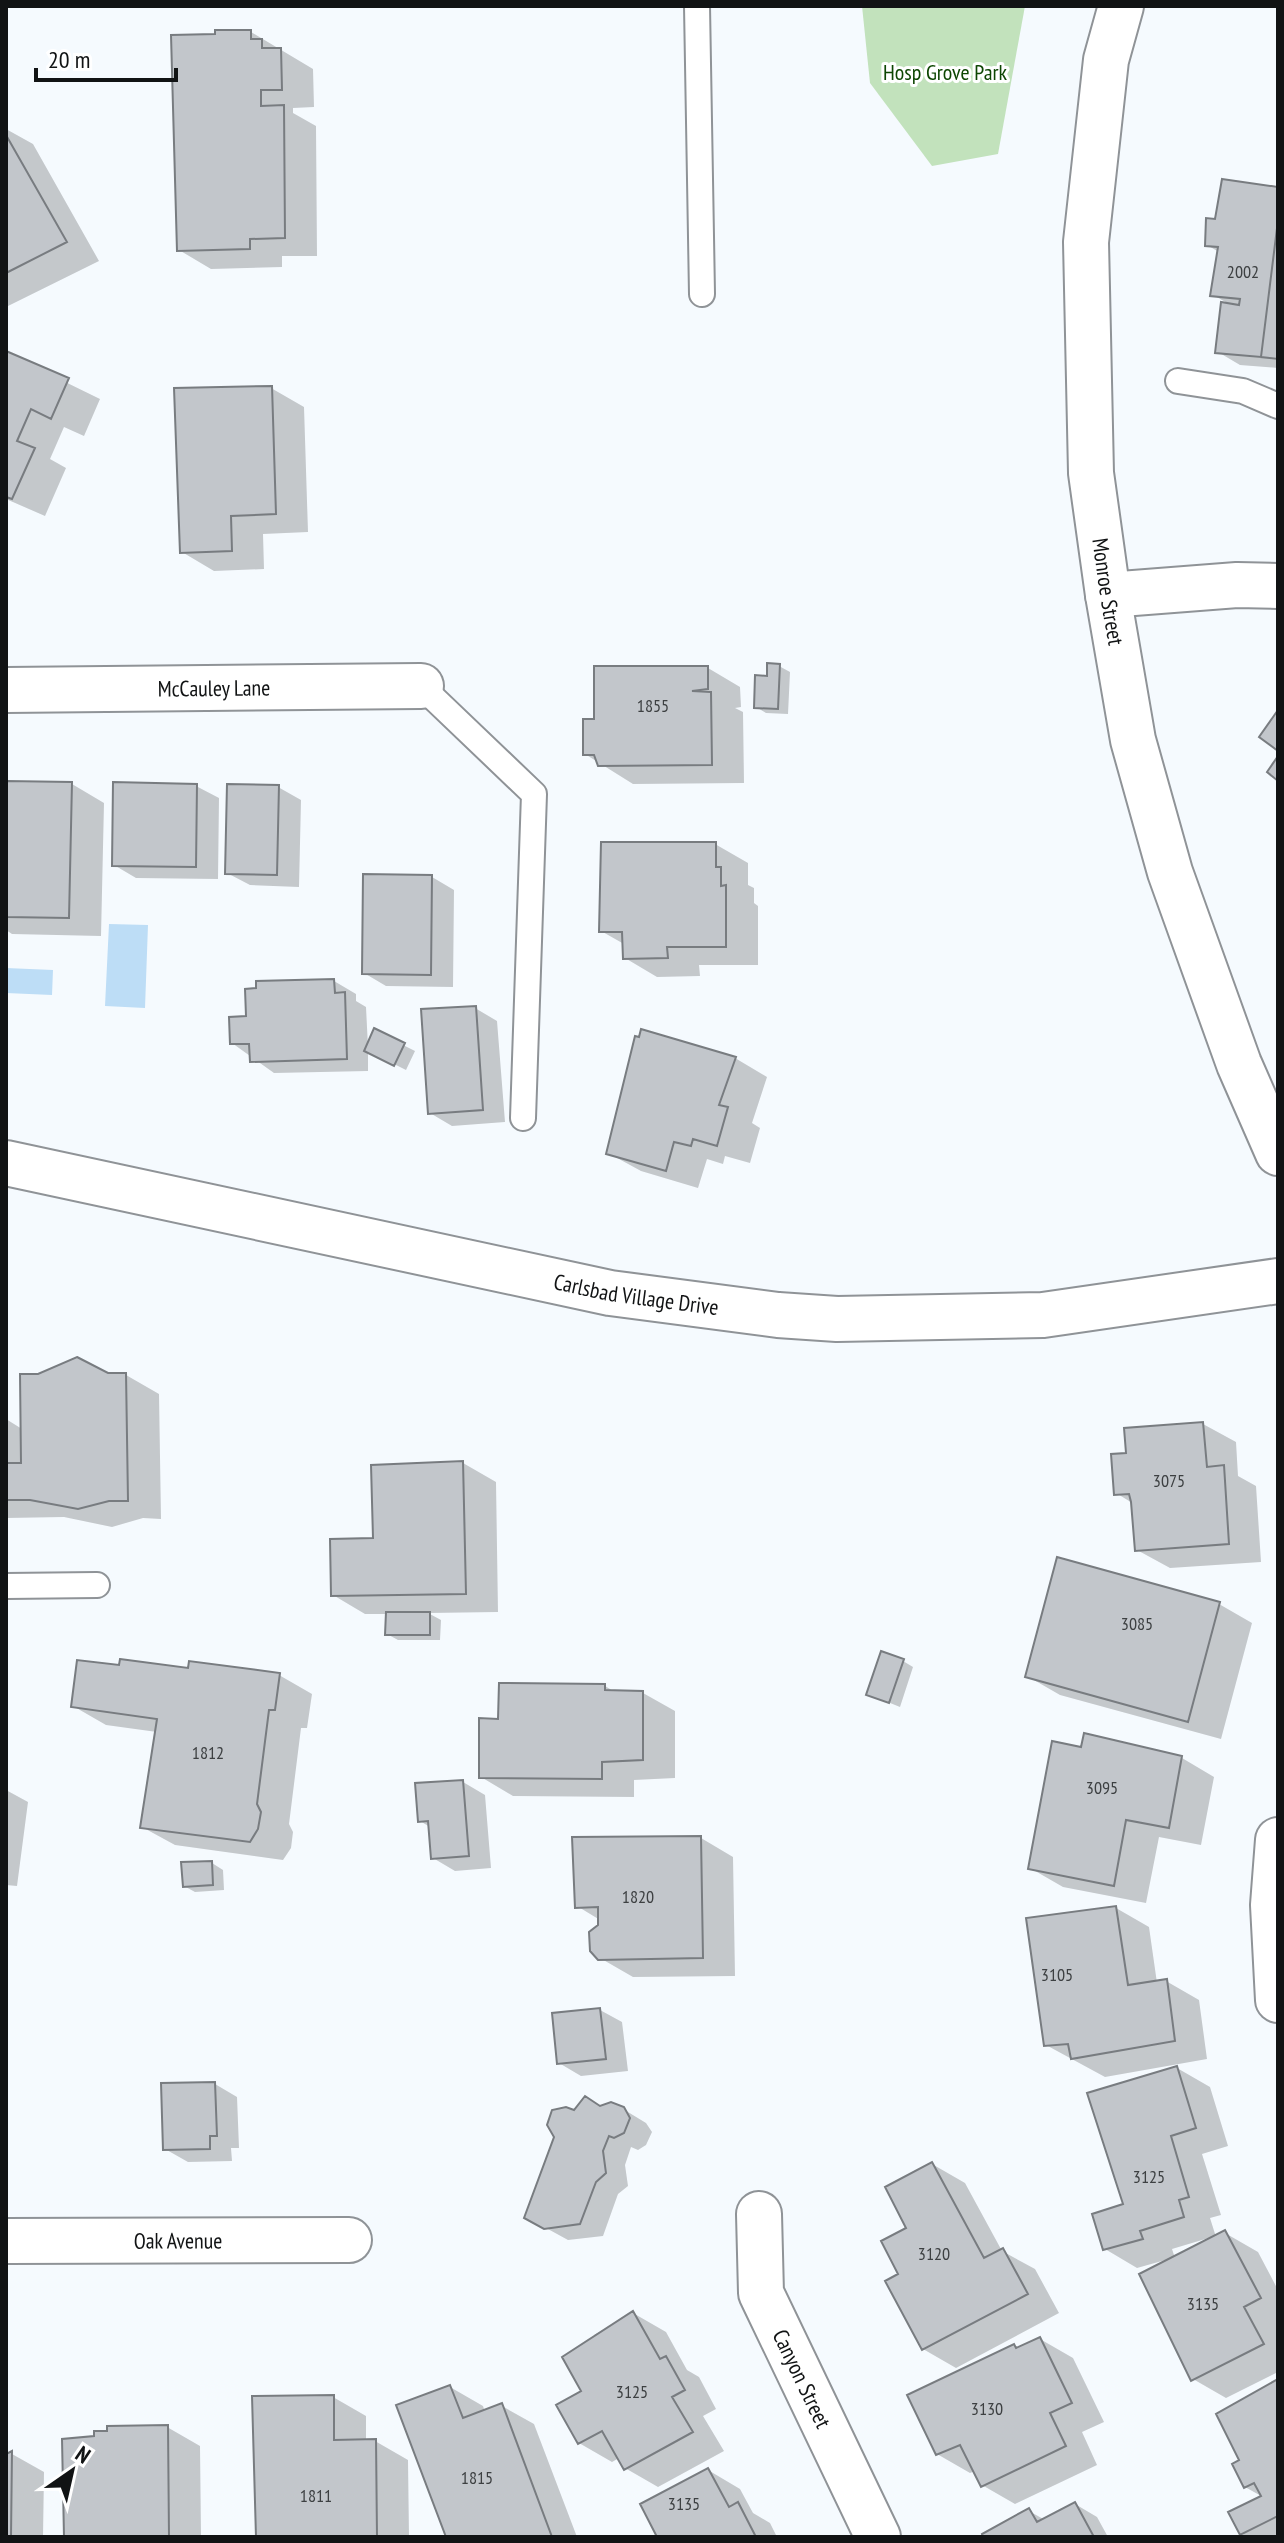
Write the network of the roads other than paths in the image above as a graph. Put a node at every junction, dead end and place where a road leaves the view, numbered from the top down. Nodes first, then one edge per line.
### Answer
1 (697, 6) edge
2 (1121, 6) edge
3 (702, 294) dead end
4 (1178, 381) dead end
5 (1278, 406) edge
6 (1278, 586) edge
7 (1108, 595) junction
8 (421, 686) joint
9 (6, 690) edge
10 (523, 1118) dead end
11 (1278, 1153) edge
12 (6, 1163) edge
13 (1278, 1281) edge
14 (97, 1585) dead end
15 (6, 1586) edge
16 (1278, 1840) edge
17 (1278, 2000) edge
18 (759, 2214) dead end
19 (349, 2240) dead end
20 (6, 2241) edge
21 (878, 2537) edge

1 - 3 lane
2 - 7 main road, Monroe Street
4 - 5 lane
6 - 7 main road
7 - 11 main road, Monroe Street
8 - 9 main road, McCauley Lane
8 - 10 lane
12 - 13 main road, Carlsbad Village Drive
14 - 15 lane
16 - 17 main road
18 - 21 main road, Canyon Street
19 - 20 main road, Oak Avenue

